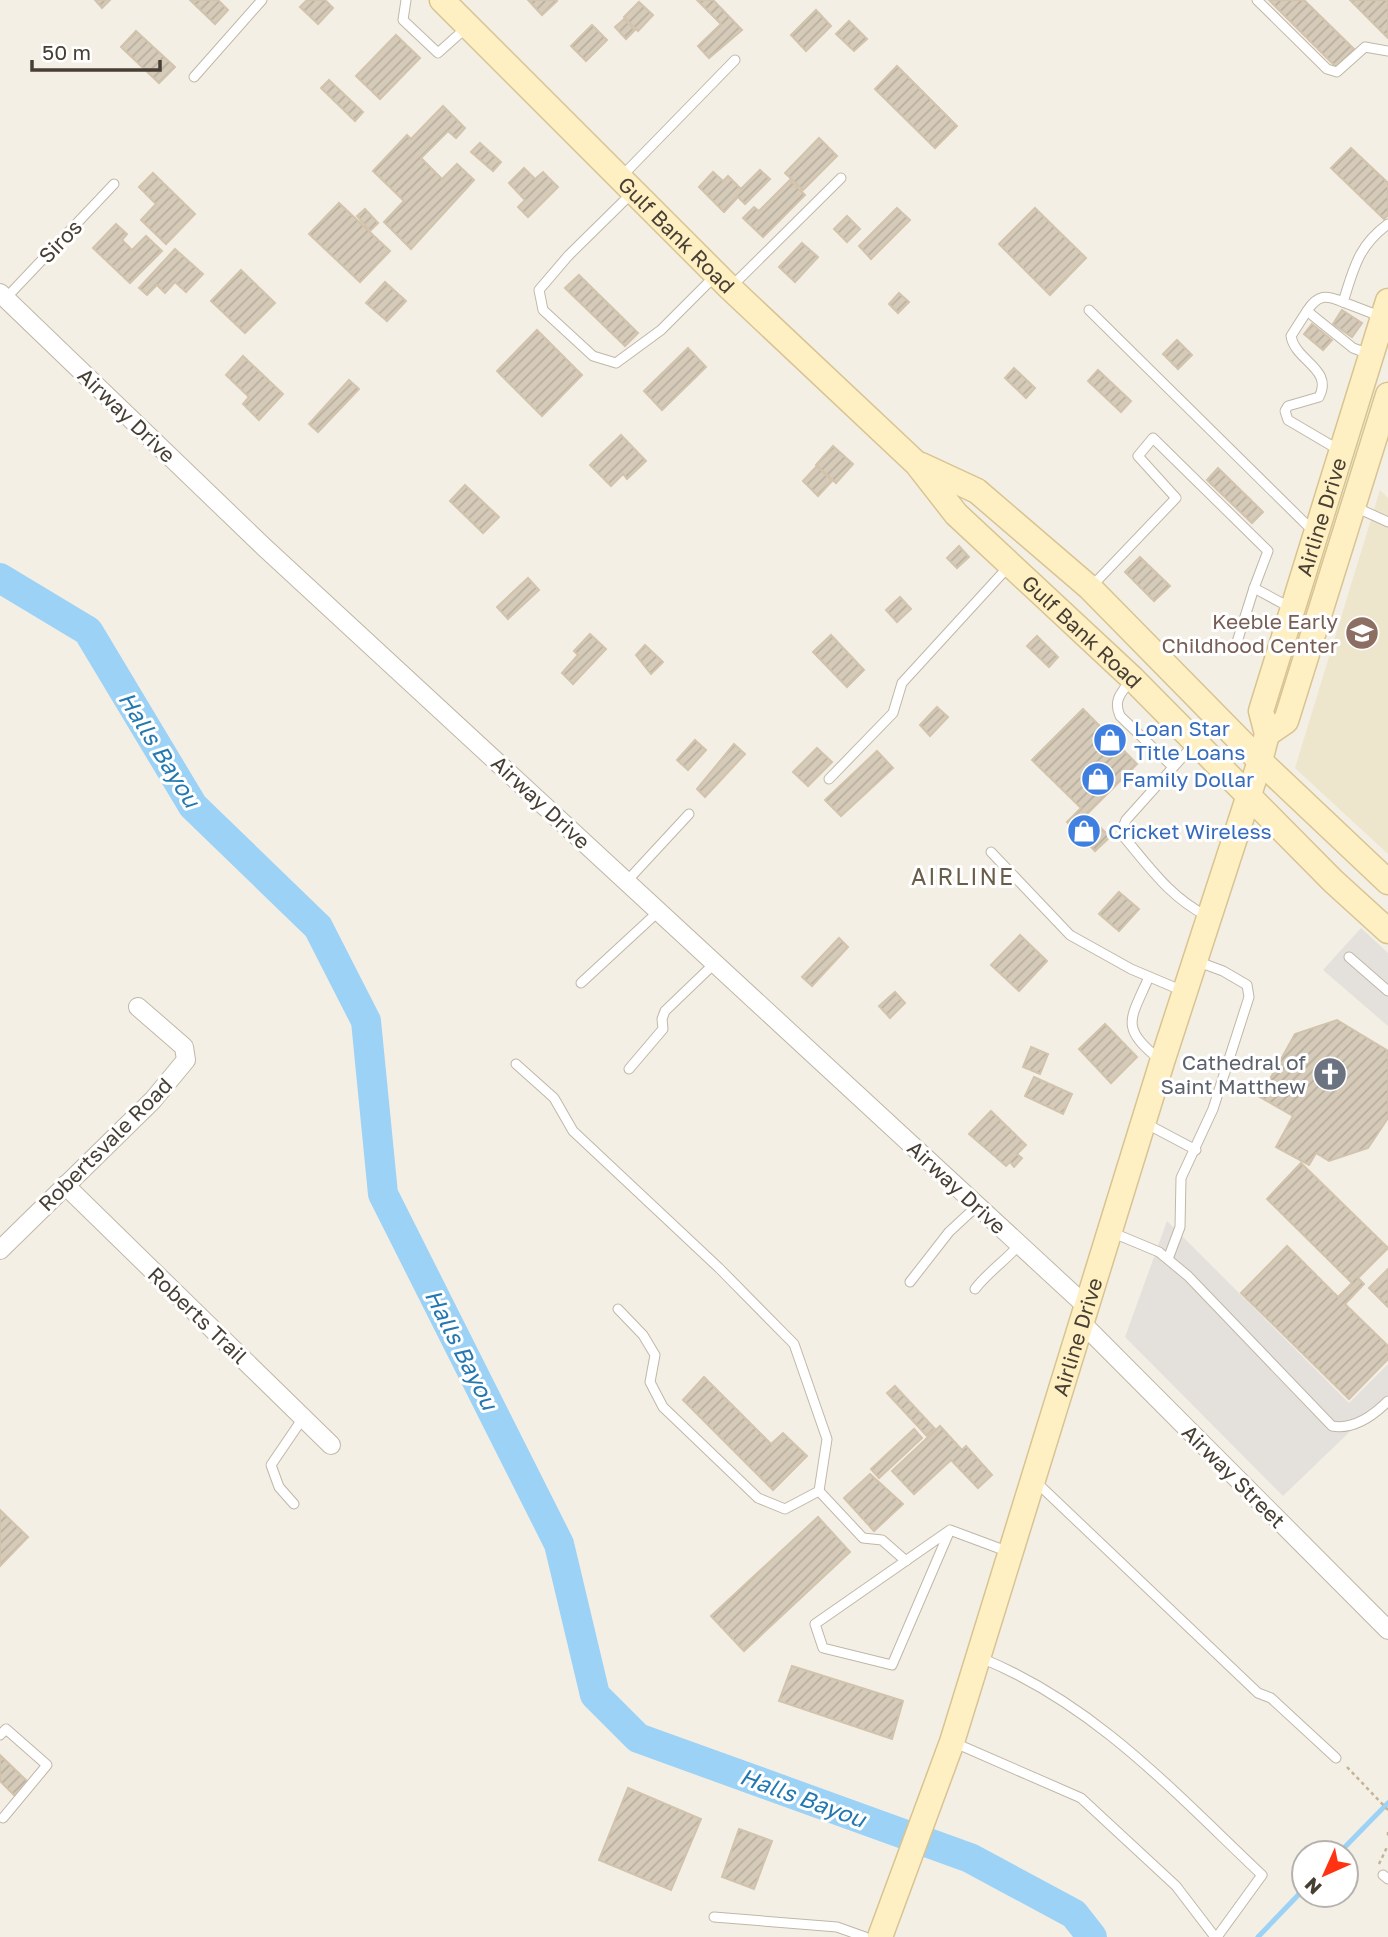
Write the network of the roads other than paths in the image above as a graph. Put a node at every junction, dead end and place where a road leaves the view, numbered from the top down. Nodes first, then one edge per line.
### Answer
1 (262, 0) edge
2 (406, 0) edge
3 (442, 0) edge
4 (1256, 0) edge
5 (468, 26) junction
6 (1388, 51) edge
7 (735, 60) dead end
8 (194, 77) dead end
9 (841, 178) dead end
10 (114, 184) dead end
11 (627, 185) junction
12 (1388, 224) edge
13 (723, 281) junction
14 (3, 295) edge
15 (1343, 302) junction
16 (1385, 309) edge
17 (1089, 310) dead end
18 (1307, 311) junction
19 (1371, 354) junction
20 (1388, 395) edge
21 (1383, 429) edge
22 (1341, 451) junction
23 (917, 464) junction
24 (1353, 506) junction
25 (1388, 523) edge
26 (1316, 533) junction
27 (1010, 564) junction
28 (1090, 588) junction
29 (1254, 588) junction
30 (1292, 609) junction
31 (1237, 642) dead end
32 (1132, 678) junction
33 (1268, 734) junction
34 (1196, 743) junction
35 (1260, 761) junction
36 (1173, 767) junction
37 (829, 779) dead end
38 (1248, 796) junction
39 (689, 814) dead end
40 (991, 852) dead end
41 (627, 881) junction
42 (1388, 883) edge
43 (659, 911) junction
44 (1208, 917) junction
45 (1388, 930) edge
46 (1349, 957) dead end
47 (1194, 960) junction
48 (715, 963) junction
49 (1149, 977) junction
50 (581, 983) dead end
51 (1184, 992) junction
52 (1388, 992) edge
53 (138, 1007) dead end
54 (1162, 1062) junction
55 (516, 1064) dead end
56 (629, 1069) dead end
57 (1143, 1122) junction
58 (1196, 1150) junction
59 (65, 1185) junction
60 (977, 1206) junction
61 (1109, 1232) junction
62 (1019, 1245) junction
63 (0, 1250) edge
64 (1168, 1259) junction
65 (910, 1282) dead end
66 (975, 1289) dead end
67 (618, 1309) dead end
68 (1083, 1314) junction
69 (1388, 1401) edge
70 (303, 1418) junction
71 (331, 1445) dead end
72 (1033, 1479) junction
73 (819, 1491) junction
74 (293, 1504) dead end
75 (950, 1530) junction
76 (1010, 1553) junction
77 (906, 1561) junction
78 (1388, 1629) edge
79 (977, 1656) junction
80 (0, 1735) edge
81 (953, 1742) junction
82 (1336, 1758) road end
83 (3, 1818) dead end
84 (713, 1917) dead end
85 (865, 1937) edge
86 (880, 1937) edge
87 (1216, 1937) edge

1 - 8 lane
2 - 5 lane
3 - 5 main road, Gulf Bank Road
4 - 6 lane
5 - 11 main road, Gulf Bank Road
7 - 11 lane
9 - 13 lane
10 - 14 lane, Siros
11 - 13 main road, Gulf Bank Road
11 - 13 lane
12 - 15 lane
13 - 23 main road, Gulf Bank Road
14 - 41 street, Airway Drive
15 - 16 lane
15 - 18 lane
16 - 19 main road, Airline Drive
17 - 26 lane
18 - 19 lane
18 - 22 lane
19 - 22 main road, Airline Drive
20 - 21 main road, Airline Drive
21 - 24 main road, Airline Drive
22 - 26 main road, Airline Drive
23 - 27 main road, Gulf Bank Road
23 - 28 main road, Gulf Bank Road
24 - 25 lane
24 - 33 main road, Airline Drive
26 - 30 main road, Airline Drive
27 - 32 main road, Gulf Bank Road
27 - 37 lane
28 - 29 lane
28 - 35 main road, Gulf Bank Road
29 - 30 lane
29 - 31 lane
30 - 33 main road, Airline Drive
32 - 34 main road, Gulf Bank Road
32 - 36 lane
33 - 35 main road, Airline Drive
34 - 36 lane
34 - 38 main road, Gulf Bank Road
35 - 38 main road, Airline Drive
35 - 42 main road, Gulf Bank Road
36 - 44 lane
38 - 44 main road, Airline Drive
38 - 45 main road, Gulf Bank Road
39 - 41 lane
40 - 49 lane
41 - 43 street, Airway Drive
43 - 48 street, Airway Drive
43 - 50 lane
44 - 47 main road, Airline Drive
46 - 52 lane
47 - 51 main road, Airline Drive
47 - 58 lane
48 - 56 lane
48 - 60 street, Airway Drive
49 - 51 lane
49 - 54 lane
51 - 54 main road, Airline Drive
53 - 59 street, Robertsvale Road
54 - 57 main road, Airline Drive
55 - 73 lane
57 - 58 lane
57 - 61 main road, Airline Drive
58 - 64 lane
59 - 63 street, Robertsvale Road
59 - 70 street, Roberts Trail
60 - 62 street, Airway Drive
60 - 65 lane
61 - 64 lane
61 - 68 main road, Airline Drive
62 - 66 lane
62 - 68 street, Airway Drive
64 - 69 lane
67 - 73 lane
68 - 72 main road, Airline Drive
68 - 78 street, Airway Street
70 - 71 street, Roberts Trail
70 - 74 lane
72 - 76 main road, Airline Drive
72 - 82 lane
73 - 77 lane
75 - 76 lane
75 - 77 lane
75 - 77 lane
76 - 79 main road, Airline Drive
79 - 81 main road, Airline Drive
79 - 87 lane
80 - 83 lane
81 - 86 main road, Airline Drive
81 - 87 lane
84 - 85 lane

